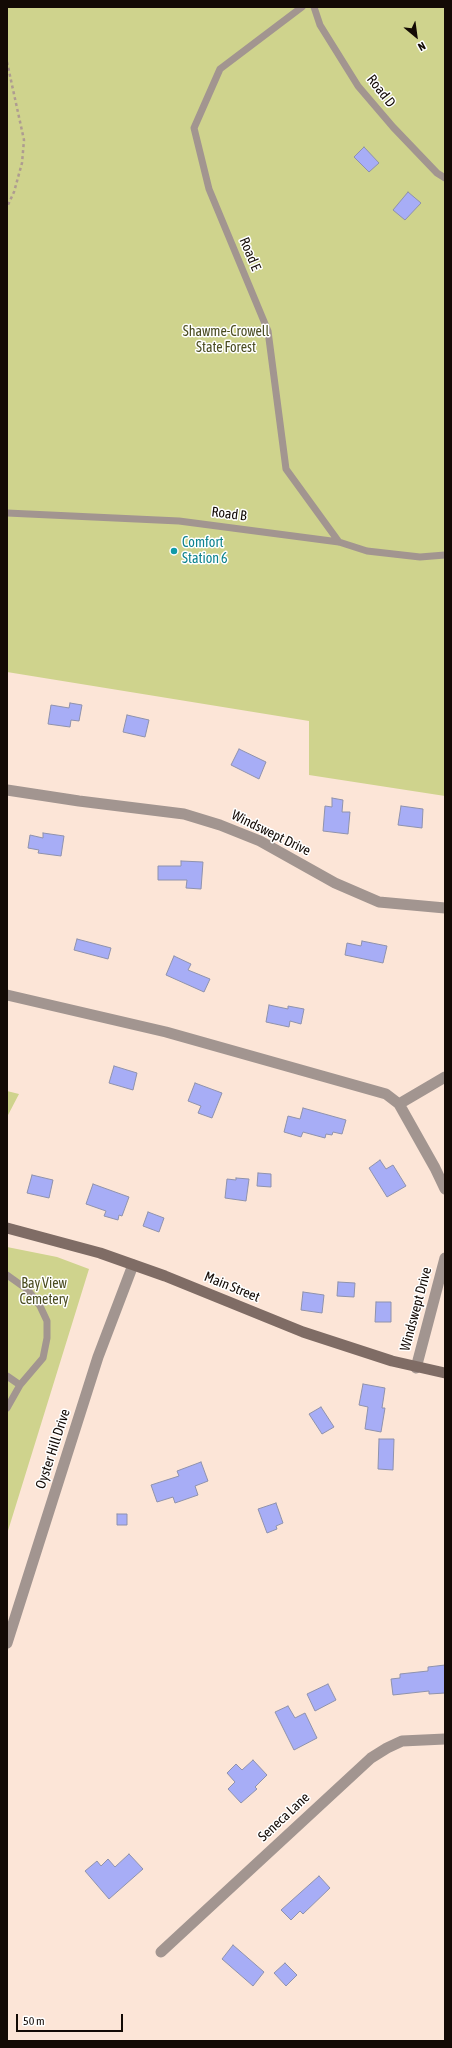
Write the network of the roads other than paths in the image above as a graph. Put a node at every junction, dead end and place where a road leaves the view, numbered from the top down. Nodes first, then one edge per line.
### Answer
1 (302, 7) edge
2 (314, 7) edge
3 (445, 178) edge
4 (7, 513) edge
5 (339, 542) junction
6 (445, 555) edge
7 (7, 790) edge
8 (445, 908) edge
9 (7, 995) edge
10 (445, 1077) edge
11 (399, 1104) junction
12 (445, 1189) edge
13 (7, 1228) edge
14 (445, 1258) edge
15 (133, 1265) junction
16 (7, 1275) edge
17 (416, 1368) junction
18 (445, 1373) edge
19 (7, 1376) edge
20 (20, 1385) junction
21 (7, 1408) edge
22 (7, 1643) edge
23 (445, 1739) edge
24 (160, 1952) dead end

1 - 5 lane, Road E
2 - 3 lane, Road D
4 - 5 lane, Road B
5 - 6 lane, Road B
7 - 8 street, Windswept Drive
9 - 11 street
10 - 11 street
11 - 12 street
13 - 15 main road, Main Street
14 - 17 street, Windswept Drive
15 - 17 main road, Main Street
15 - 22 street, Oyster Hill Drive
16 - 20 lane
17 - 18 main road, Main Street
19 - 20 lane
20 - 21 lane
23 - 24 street, Seneca Lane

